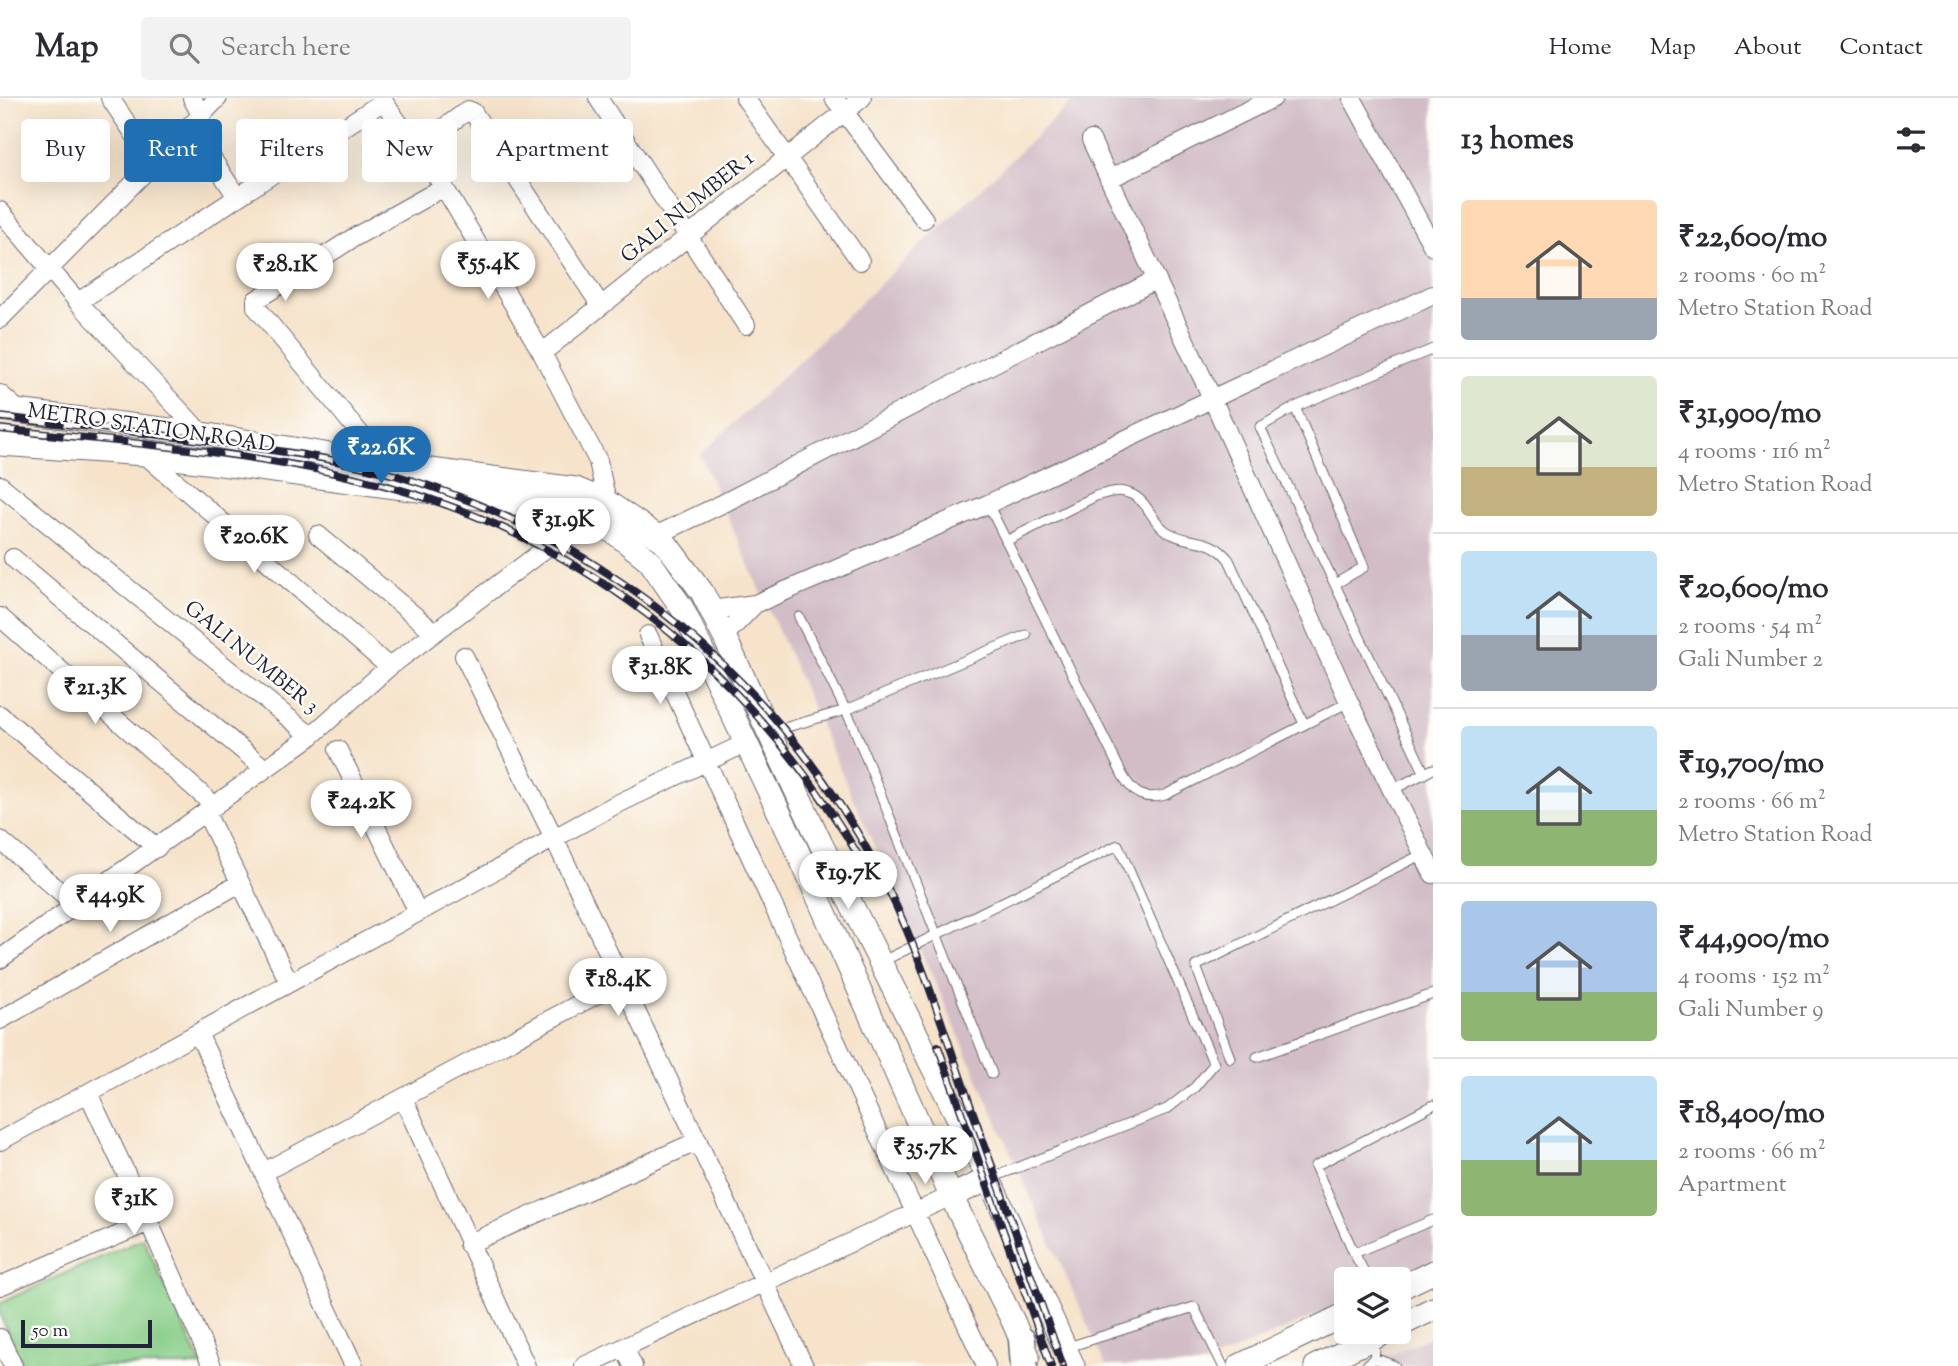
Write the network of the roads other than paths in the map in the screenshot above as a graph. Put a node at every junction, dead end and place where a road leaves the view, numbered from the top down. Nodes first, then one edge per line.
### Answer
1 (110, 98) edge
2 (192, 98) edge
3 (218, 98) edge
4 (598, 98) edge
5 (745, 98) edge
6 (862, 98) edge
7 (1272, 98) edge
8 (1352, 98) edge
9 (383, 100) edge
10 (839, 105) edge
11 (124, 119) edge
12 (195, 119) edge
13 (196, 119) edge
14 (396, 119) edge
15 (456, 119) edge
16 (1091, 140) dead end
17 (786, 159) junction
18 (222, 170) edge
19 (1109, 179) junction
20 (134, 182) edge
21 (440, 182) edge
22 (443, 187) junction
23 (237, 197) junction
24 (0, 211) edge
25 (924, 219) dead end
26 (688, 237) junction
27 (1433, 247) edge
28 (860, 261) dead end
29 (49, 269) junction
30 (1155, 280) junction
31 (1433, 295) edge
32 (78, 302) junction
33 (601, 306) junction
34 (0, 318) edge
35 (746, 325) dead end
36 (1433, 349) edge
37 (542, 353) junction
38 (0, 394) edge
39 (1212, 398) junction
40 (1295, 407) junction
41 (9, 410) edge
42 (202, 434) junction
43 (0, 444) edge
44 (144, 454) junction
45 (385, 464) junction
46 (0, 485) edge
47 (607, 502) junction
48 (988, 504) junction
49 (587, 517) junction
50 (318, 534) dead end
51 (657, 535) junction
52 (1006, 541) junction
53 (13, 558) dead end
54 (1335, 584) junction
55 (755, 604) junction
56 (710, 610) junction
57 (0, 617) edge
58 (799, 617) dead end
59 (434, 632) junction
60 (648, 635) dead end
61 (1026, 635) dead end
62 (724, 636) junction
63 (464, 656) dead end
64 (389, 667) junction
65 (1349, 702) junction
66 (846, 710) junction
67 (0, 715) edge
68 (1304, 724) junction
69 (769, 732) junction
70 (311, 736) junction
71 (746, 743) junction
72 (338, 750) dead end
73 (707, 762) junction
74 (265, 769) junction
75 (1429, 771) edge
76 (1392, 790) junction
77 (210, 809) junction
78 (554, 838) junction
79 (0, 840) edge
80 (157, 848) junction
81 (1423, 854) junction
82 (1433, 874) edge
83 (240, 883) junction
84 (77, 906) junction
85 (418, 912) junction
86 (937, 936) junction
87 (0, 960) edge
88 (881, 962) junction
89 (622, 981) junction
90 (289, 982) junction
91 (1433, 994) edge
92 (0, 1020) edge
93 (198, 1032) junction
94 (1257, 1057) dead end
95 (1230, 1058) dead end
96 (992, 1074) dead end
97 (88, 1093) junction
98 (403, 1098) junction
99 (1433, 1105) edge
100 (0, 1141) edge
101 (698, 1141) junction
102 (264, 1172) junction
103 (989, 1179) junction
104 (951, 1196) junction
105 (915, 1211) junction
106 (1433, 1220) edge
107 (149, 1222) junction
108 (468, 1244) junction
109 (1354, 1253) junction
110 (1362, 1267) edge
111 (1433, 1272) edge
112 (764, 1282) junction
113 (1411, 1283) edge
114 (0, 1286) edge
115 (1433, 1309) edge
116 (1334, 1320) edge
117 (1411, 1320) edge
118 (0, 1338) edge
119 (1374, 1344) edge
120 (1377, 1344) edge
121 (1378, 1344) edge
122 (624, 1347) junction
123 (1023, 1353) edge
124 (1071, 1360) edge
125 (13, 1366) edge
126 (212, 1366) edge
127 (354, 1366) edge
128 (526, 1366) edge
129 (584, 1366) edge
130 (633, 1366) edge
131 (804, 1366) edge
132 (986, 1366) edge
133 (1032, 1366) edge
134 (1223, 1366) edge
135 (1238, 1366) edge
136 (1316, 1366) edge
137 (1366, 1366) edge
138 (1395, 1366) edge

1 - 11 street
2 - 12 street
3 - 13 street
4 - 26 street
5 - 17 street
6 - 10 street, GALI NUMBER 1
7 - 19 street
8 - 27 street
9 - 14 street
9 - 23 street
10 - 17 street, GALI NUMBER 1
10 - 25 street
15 - 33 street
16 - 19 street
17 - 26 street, GALI NUMBER 1
17 - 28 street
18 - 23 street
19 - 30 street
20 - 29 street
21 - 22 street
22 - 37 street
22 - 45 street
23 - 32 street
24 - 29 street
26 - 33 street, GALI NUMBER 1
26 - 35 street
29 - 32 street
29 - 34 street
30 - 39 street
30 - 51 street
31 - 39 street
32 - 42 street
33 - 37 street, GALI NUMBER 1
36 - 40 lane
37 - 47 street
38 - 41 street
39 - 48 street
39 - 65 street
40 - 54 lane
40 - 54 lane
41 - 42 street, METRO STATION ROAD
42 - 45 street, METRO STATION ROAD
43 - 44 street, METRO STATION ROAD
44 - 49 street, METRO STATION ROAD
44 - 64 street
45 - 47 street, METRO STATION ROAD
46 - 70 street, GALI NUMBER 3
47 - 49 street
47 - 51 street, METRO STATION ROAD
48 - 52 lane
48 - 55 street
49 - 59 street
49 - 71 street, METRO STATION ROAD
50 - 59 street
51 - 56 street, METRO STATION ROAD
52 - 68 lane
52 - 68 lane
53 - 74 street
54 - 75 lane
55 - 56 street
55 - 62 street
56 - 62 street, METRO STATION ROAD
57 - 77 street
58 - 66 lane
59 - 64 street
60 - 73 street
61 - 66 lane
62 - 69 street, METRO STATION ROAD
63 - 78 street
64 - 70 street
65 - 68 lane
65 - 76 street
66 - 69 lane
66 - 86 lane
67 - 80 street
69 - 88 street, METRO STATION ROAD
70 - 74 street
71 - 73 street
71 - 104 street, METRO STATION ROAD
72 - 85 street
73 - 78 street
73 - 105 street
74 - 77 street
75 - 76 lane
76 - 81 street
77 - 80 street
77 - 83 street
78 - 85 street
78 - 89 street
79 - 84 street
80 - 84 street
81 - 82 street
81 - 95 lane
83 - 90 street
83 - 92 street
84 - 87 street
85 - 90 street
86 - 88 lane
86 - 96 lane
86 - 103 lane
88 - 103 street, METRO STATION ROAD
89 - 98 street
89 - 101 street
90 - 93 street
91 - 94 lane
93 - 97 street
93 - 102 street
97 - 100 street
97 - 107 street
98 - 102 street
98 - 108 street
99 - 109 lane
101 - 108 street
101 - 112 street
102 - 127 street
103 - 104 street
103 - 124 street, METRO STATION ROAD
104 - 105 street
104 - 123 street, METRO STATION ROAD
105 - 112 street
105 - 132 street
106 - 109 lane
107 - 114 street
107 - 126 street
108 - 128 street
109 - 110 lane
111 - 113 street
112 - 122 street
112 - 131 street
115 - 117 street
116 - 135 street
118 - 125 street
119 - 136 street
120 - 137 lane
121 - 138 lane
122 - 129 street
122 - 130 street
123 - 133 street, METRO STATION ROAD
124 - 134 lane

